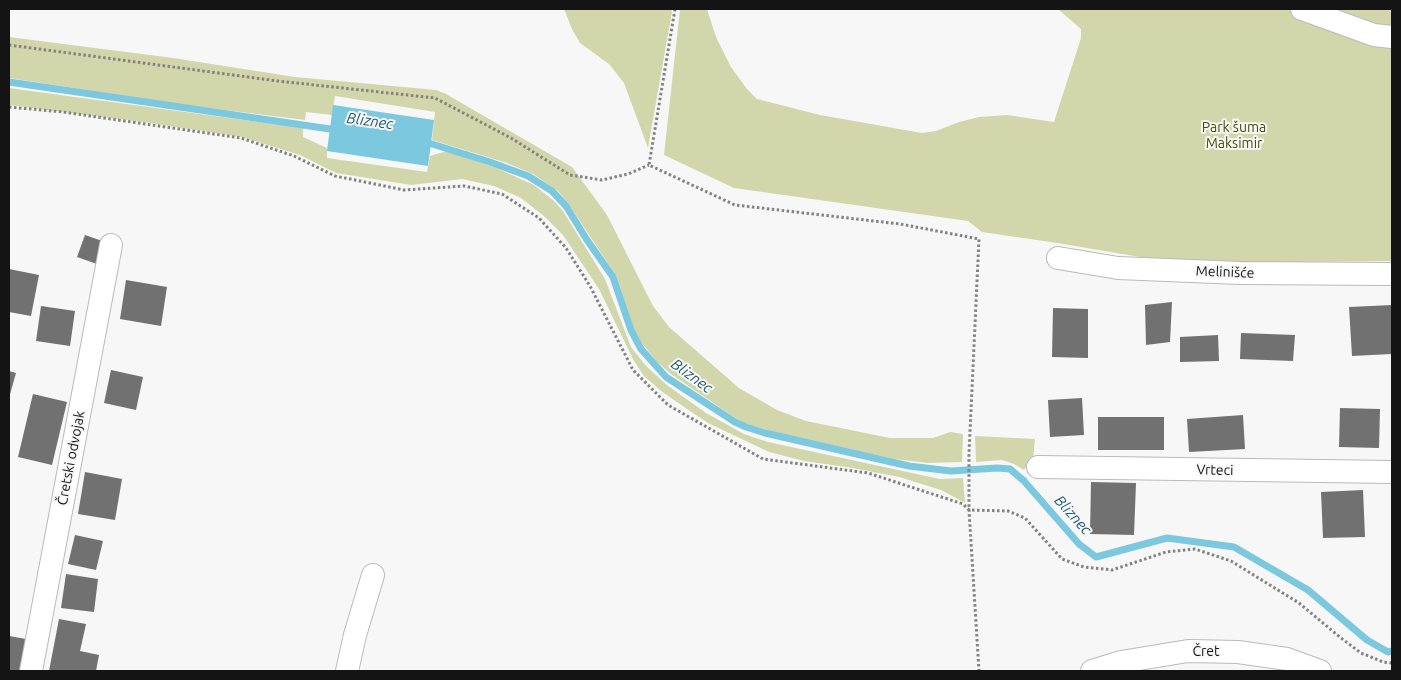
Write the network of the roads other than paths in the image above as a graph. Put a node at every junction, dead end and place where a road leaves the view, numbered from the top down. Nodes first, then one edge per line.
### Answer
1 (1302, 9) edge
2 (1392, 37) edge
3 (111, 245) dead end
4 (1058, 258) dead end
5 (1392, 274) edge
6 (1038, 467) dead end
7 (1392, 472) edge
8 (374, 575) dead end
9 (31, 671) edge
10 (347, 671) edge
11 (1092, 671) edge
12 (1320, 671) edge

1 - 2 street
3 - 9 street, Čretski odvojak
4 - 5 street, Melinišće
6 - 7 street, Vrteci
8 - 10 street
11 - 12 street, Čret

